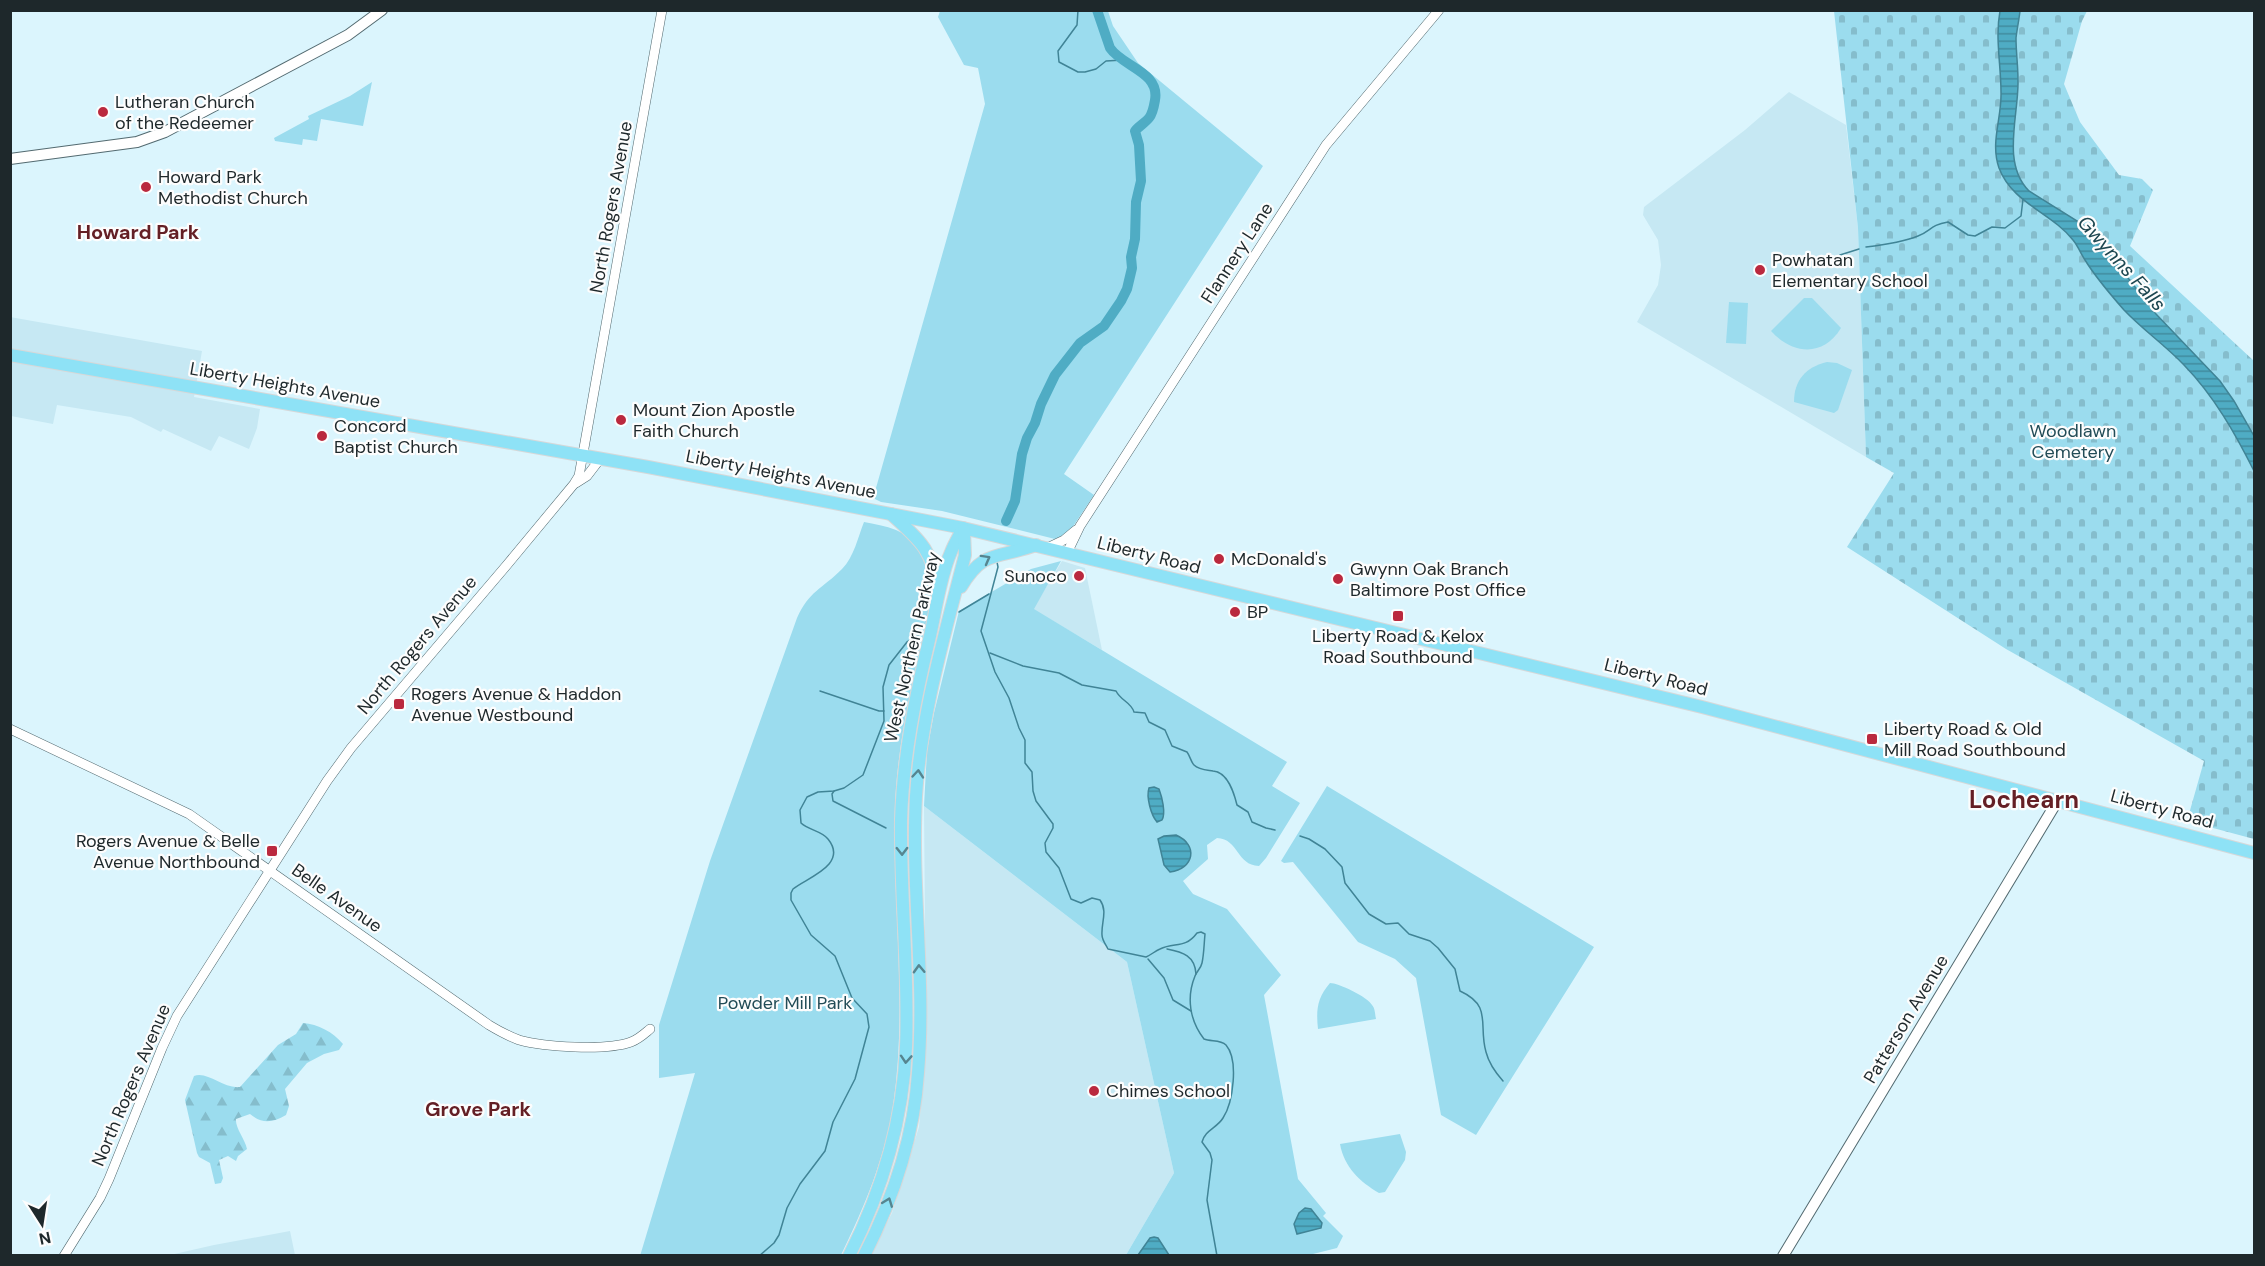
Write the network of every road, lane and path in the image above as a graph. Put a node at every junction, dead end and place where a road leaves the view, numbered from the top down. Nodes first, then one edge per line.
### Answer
1 (382, 10) edge
2 (662, 10) edge
3 (1439, 10) edge
4 (10, 159) edge
5 (10, 355) edge
6 (582, 456) junction
7 (600, 459) junction
8 (574, 484) junction
9 (890, 514) junction
10 (1080, 526) junction
11 (963, 528) junction
12 (1041, 547) junction
13 (1067, 553) junction
14 (954, 598) junction
15 (938, 604) junction
16 (10, 729) edge
17 (2058, 800) junction
18 (2254, 853) edge
19 (269, 870) junction
20 (906, 1000) junction
21 (921, 1007) junction
22 (650, 1029) dead end
23 (64, 1256) edge
24 (849, 1256) edge
25 (864, 1256) edge
26 (1783, 1256) edge

1 - 4 main road
2 - 6 street, North Rogers Avenue
3 - 10 street, Flannery Lane
5 - 6 main road, Liberty Heights Avenue
6 - 7 main road, Liberty Heights Avenue
6 - 8 street, North Rogers Avenue
7 - 8 street
7 - 9 main road, Liberty Heights Avenue
8 - 19 street, North Rogers Avenue
9 - 11 main road, Liberty Heights Avenue
9 - 15 main road
10 - 12 street, Flannery Lane
10 - 13 street, Flannery Lane
11 - 12 main road, Liberty Heights Avenue
11 - 14 main road, West Northern Parkway
11 - 15 main road, West Northern Parkway
12 - 13 main road, Liberty Road
14 -> 12 main road
13 - 17 main road, Liberty Road
21 -> 14 main road, West Northern Parkway
15 -> 20 main road, West Northern Parkway
16 - 19 street, Belle Avenue
17 - 18 main road, Liberty Road
17 - 26 main road, Patterson Avenue
19 - 22 street, Belle Avenue
19 - 23 street, North Rogers Avenue
20 - 21 main road
20 -> 24 main road, West Northern Parkway
25 -> 21 main road, West Northern Parkway

